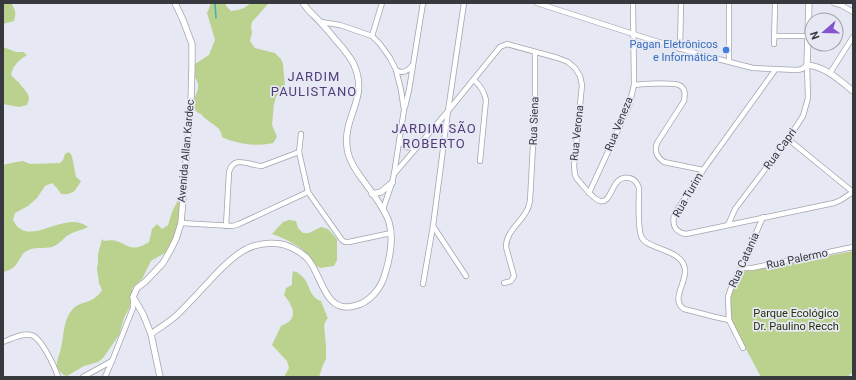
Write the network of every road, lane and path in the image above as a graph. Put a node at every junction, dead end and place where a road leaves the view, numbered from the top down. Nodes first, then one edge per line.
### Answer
1 (175, 3) edge
2 (303, 3) edge
3 (382, 3) edge
4 (423, 3) edge
5 (464, 3) edge
6 (537, 3) edge
7 (633, 3) edge
8 (681, 3) edge
9 (729, 3) edge
10 (775, 3) edge
11 (834, 3) edge
12 (853, 12) edge
13 (321, 22) junction
14 (633, 34) junction
15 (372, 36) junction
16 (775, 36) junction
17 (804, 36) edge
18 (853, 37) edge
19 (774, 44) dead end
20 (680, 49) junction
21 (535, 52) junction
22 (807, 52) edge
23 (728, 61) junction
24 (807, 64) junction
25 (412, 66) junction
26 (396, 70) junction
27 (775, 70) junction
28 (830, 73) junction
29 (474, 80) junction
30 (634, 85) junction
31 (401, 90) junction
32 (409, 90) junction
33 (853, 90) edge
34 (404, 110) junction
35 (448, 112) junction
36 (301, 134) dead end
37 (788, 139) junction
38 (399, 140) junction
39 (416, 148) junction
40 (300, 152) junction
41 (480, 161) dead end
42 (703, 170) junction
43 (394, 174) junction
44 (392, 183) junction
45 (308, 192) junction
46 (853, 192) edge
47 (589, 193) junction
48 (372, 194) junction
49 (382, 209) junction
50 (763, 218) junction
51 (181, 223) junction
52 (226, 226) junction
53 (433, 226) junction
54 (728, 226) junction
55 (391, 233) junction
56 (853, 247) edge
57 (741, 268) junction
58 (466, 276) dead end
59 (504, 283) dead end
60 (423, 284) dead end
61 (133, 297) junction
62 (729, 320) junction
63 (151, 334) junction
64 (3, 342) edge
65 (744, 348) dead end
66 (112, 362) junction
67 (59, 376) edge
68 (83, 377) edge
69 (105, 377) edge
70 (160, 377) edge

1 - 51 street, Avenida Allan Kardec
2 - 13 street
3 - 15 street
4 - 25 street
5 - 35 street
6 - 14 street
7 - 14 street, Rua Veneza
8 - 20 street
9 - 23 street
10 - 16 street
11 - 12 street
13 - 15 street
13 - 48 street
14 - 20 street
14 - 30 street, Rua Veneza
15 - 26 street
16 - 17 street
16 - 19 street
18 - 28 street
20 - 23 street
21 - 29 street, Rua Verona
21 - 47 street, Rua Verona
21 - 59 street, Rua Siena
22 - 24 street
23 - 27 street
24 - 27 street
24 - 28 street
24 - 37 street, Rua Capri
25 - 26 street
25 - 32 street
26 - 31 street
27 - 42 street, Rua Turim
28 - 33 street
29 - 35 street
29 - 41 street
30 - 42 street
30 - 47 street, Rua Veneza
31 - 32 street
31 - 34 street
32 - 34 street
34 - 38 street
35 - 39 street
35 - 53 street
36 - 40 street
37 - 46 street
37 - 54 street, Rua Capri
38 - 39 street
38 - 43 street
39 - 43 street
40 - 45 street
40 - 52 street
42 - 54 street, Rua Turim
43 - 44 street
44 - 48 street
44 - 49 street
45 - 52 street
45 - 55 street
46 - 50 street, Rua Turim
47 - 62 street
48 - 49 street
49 - 55 street
50 - 54 street, Rua Turim
50 - 57 street, Rua Catania
51 - 52 street
51 - 61 street, Avenida Allan Kardec
53 - 58 street
53 - 60 street
55 - 63 street
56 - 57 street, Rua Palermo
57 - 62 street, Rua Catania
61 - 63 street
61 - 66 street
62 - 65 street, Rua Catania
63 - 70 street
64 - 67 street
66 - 68 street
66 - 69 street

